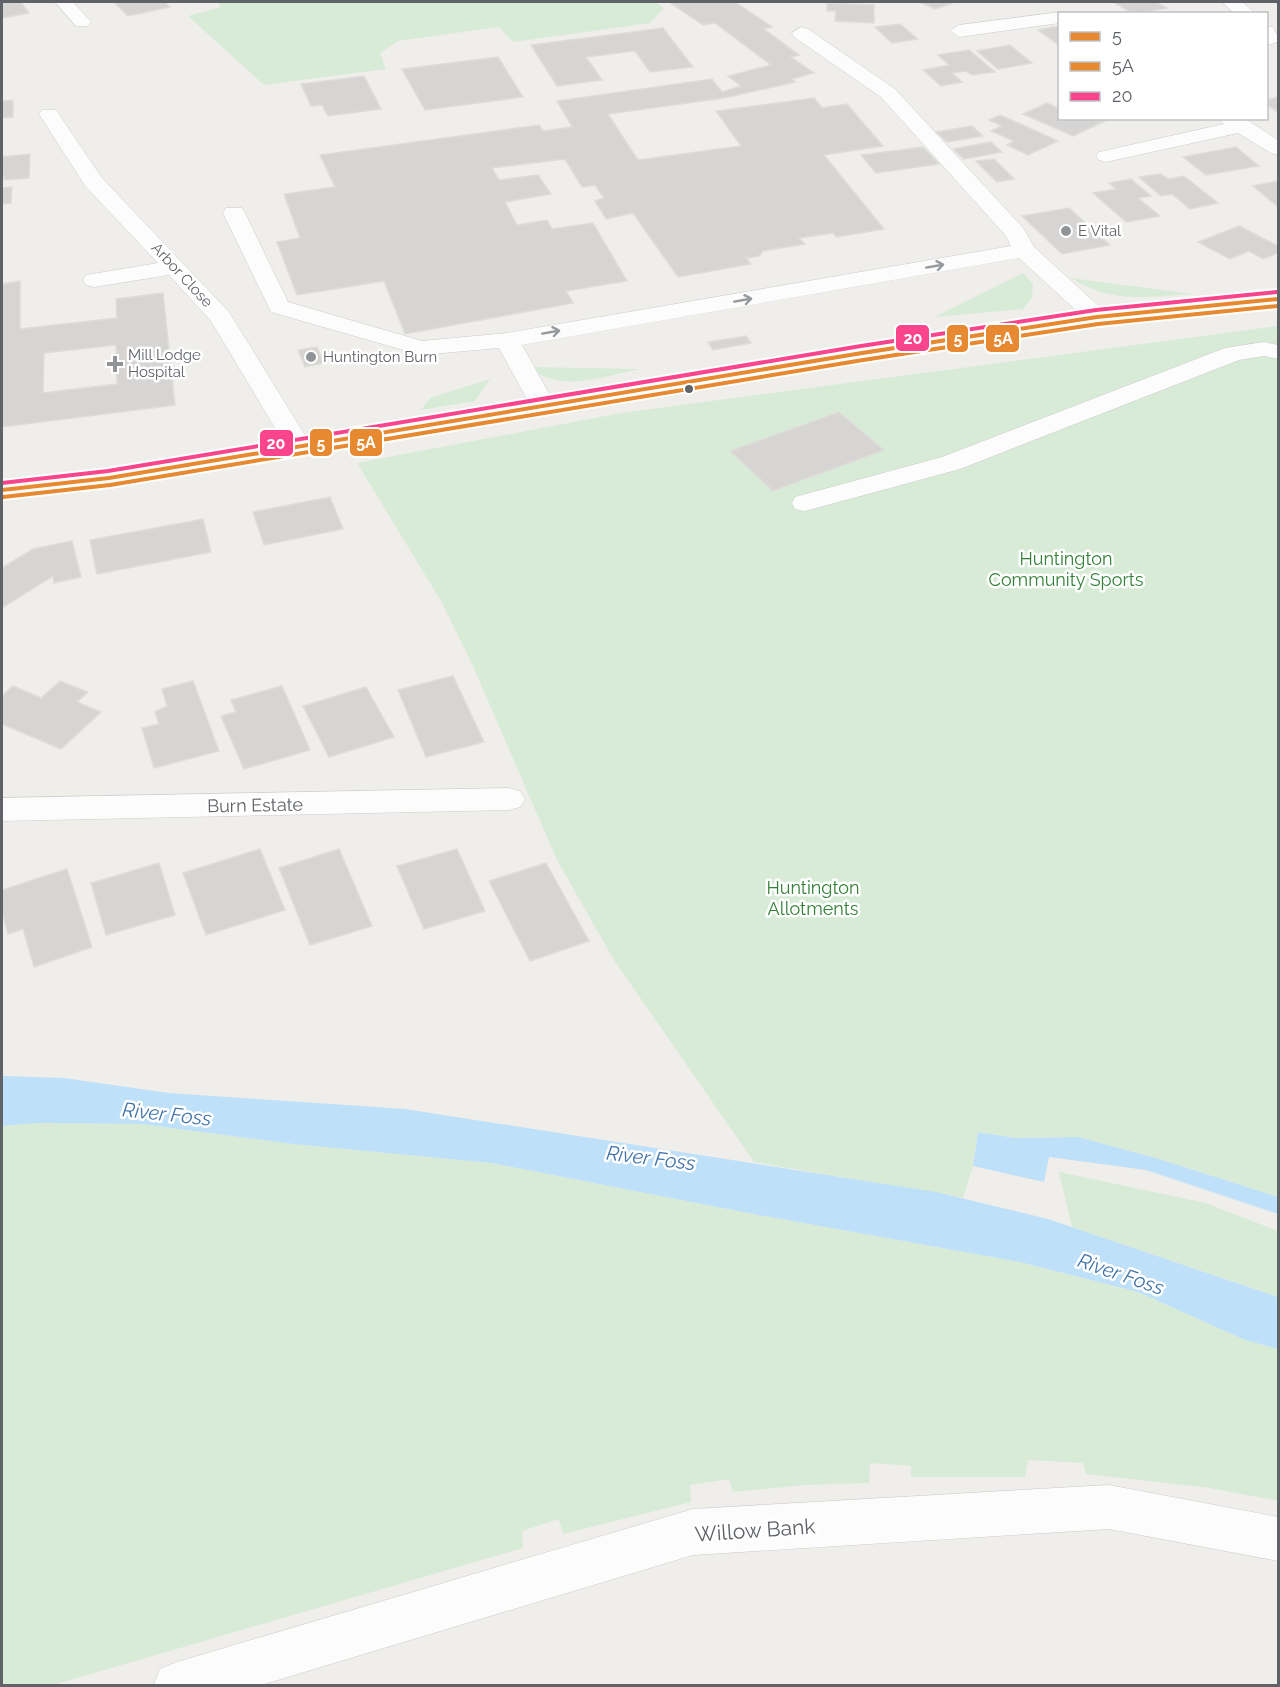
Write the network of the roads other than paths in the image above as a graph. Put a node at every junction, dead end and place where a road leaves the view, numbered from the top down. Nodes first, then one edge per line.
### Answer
1 (64, 2) edge
2 (1062, 2) edge
3 (1231, 2) edge
4 (1077, 12) edge
5 (1244, 12) edge
6 (1058, 17) edge
7 (82, 22) dead end
8 (959, 31) dead end
9 (801, 33) dead end
10 (49, 114) dead end
11 (1235, 122) edge
12 (1278, 149) edge
13 (1106, 156) dead end
14 (234, 213) dead end
15 (1023, 250) junction
16 (175, 267) junction
17 (94, 280) dead end
18 (1278, 299) edge
19 (1096, 317) junction
20 (507, 340) junction
21 (1278, 351) edge
22 (544, 407) junction
23 (299, 447) junction
24 (2, 490) edge
25 (805, 503) dead end
26 (509, 799) dead end
27 (2, 810) edge
28 (1278, 1539) edge
29 (177, 1686) edge

1 - 7 street
2 - 4 street
3 - 5 street
6 - 8 street
9 - 15 street
10 - 16 street, Arbor Close
11 - 12 street
11 - 13 street
14 - 20 street
15 - 19 street
20 -> 15 street
16 - 17 street
16 - 23 street, Arbor Close
18 - 19 street
19 - 22 street
20 - 22 street
21 - 25 street
22 - 23 street
23 - 24 street
26 - 27 street, Burn Estate
28 - 29 street, Willow Bank

